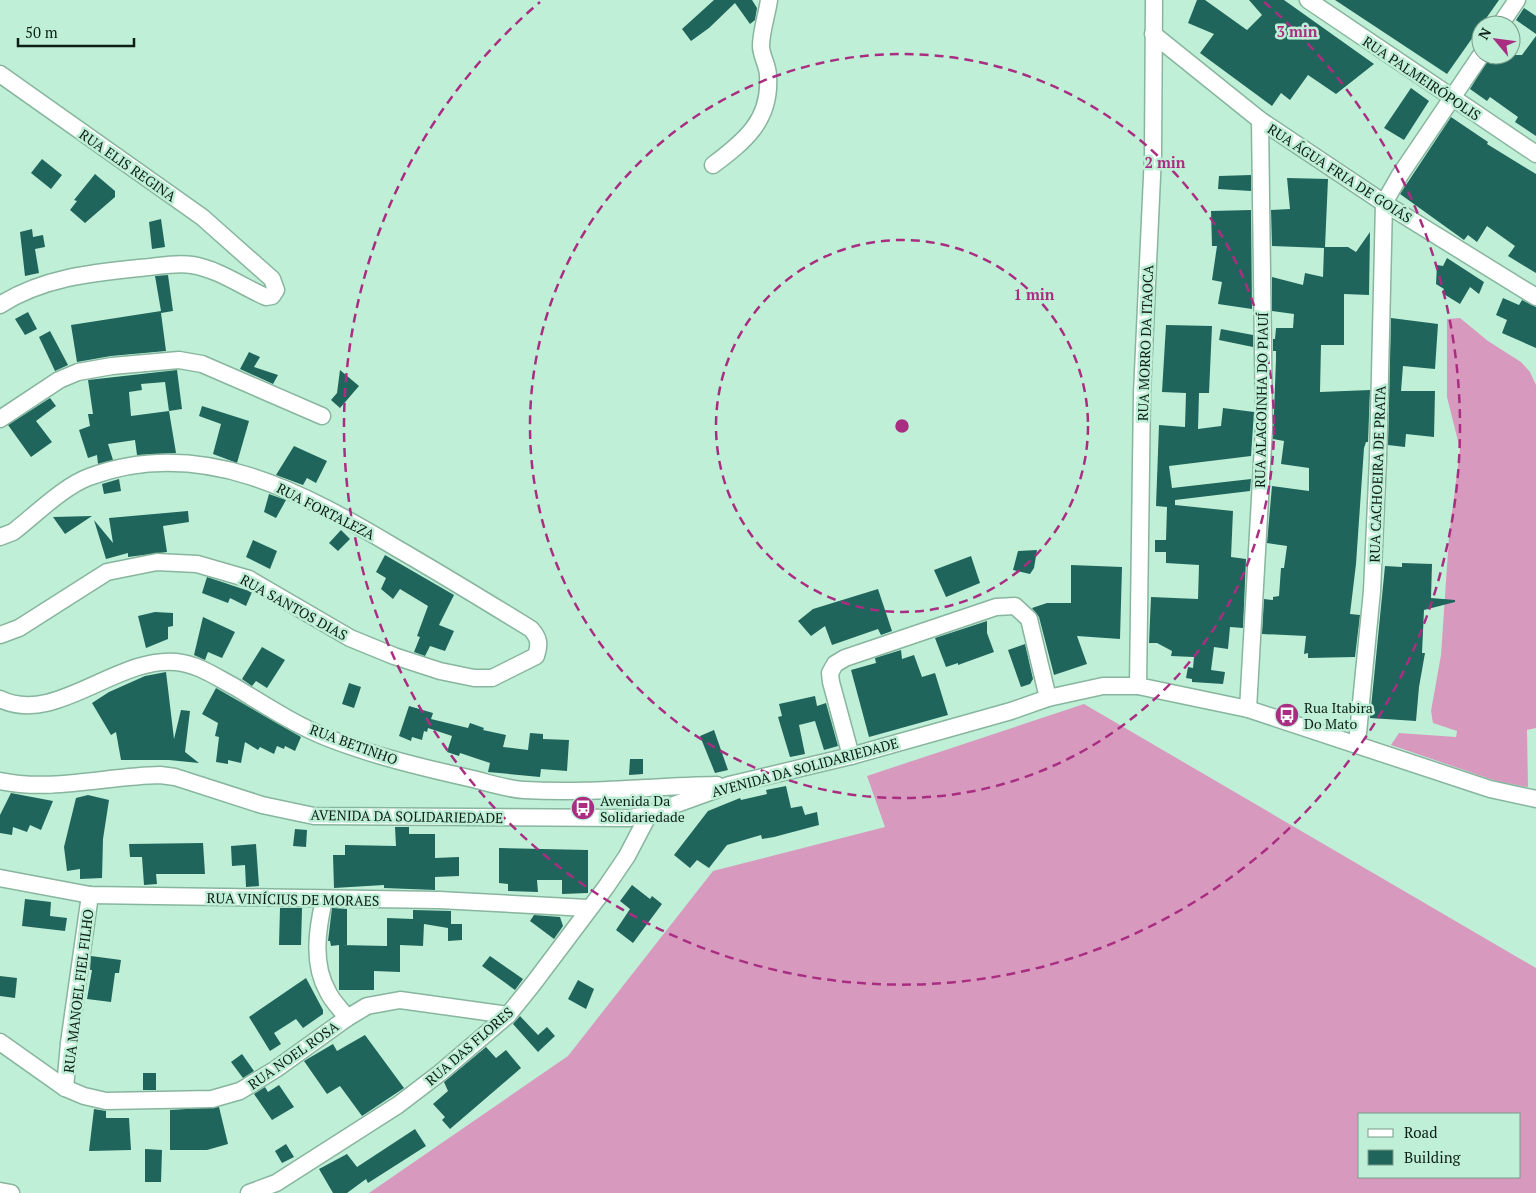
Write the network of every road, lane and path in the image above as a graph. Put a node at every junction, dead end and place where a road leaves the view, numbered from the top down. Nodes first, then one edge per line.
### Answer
1 (769, 0) edge
2 (1154, 0) edge
3 (1308, 0) edge
4 (1517, 0) edge
5 (1507, 15) edge
6 (1154, 34) junction
7 (1474, 65) edge
8 (0, 74) edge
9 (1452, 99) junction
10 (1260, 120) junction
11 (1536, 154) edge
12 (713, 165) dead end
13 (1384, 203) junction
14 (1536, 298) edge
15 (0, 305) edge
16 (322, 416) dead end
17 (0, 419) edge
18 (0, 537) edge
19 (0, 635) edge
20 (536, 656) joint
21 (1138, 686) junction
22 (1048, 698) junction
23 (0, 699) edge
24 (1248, 709) junction
25 (1357, 743) junction
26 (851, 756) junction
27 (0, 781) edge
28 (729, 785) junction
29 (1536, 799) edge
30 (649, 814) junction
31 (0, 878) edge
32 (90, 895) junction
33 (324, 900) junction
34 (588, 908) junction
35 (508, 1014) junction
36 (347, 1018) junction
37 (0, 1042) edge
38 (65, 1088) junction
39 (0, 1191) edge
40 (11, 1193) edge
41 (249, 1193) edge

1 - 12 street
2 - 6 street, RUA MORRO DA ITAOCA
3 - 9 street, RUA PALMEIRÓPOLIS
4 - 5 street
6 - 10 street, RUA ÁGUA FRIA DE GOIÁS
6 - 21 street, RUA MORRO DA ITAOCA
7 - 9 street
8 - 15 street, RUA ELIS REGINA
9 - 11 street, RUA PALMEIRÓPOLIS
9 - 13 street
10 - 13 street, RUA ÁGUA FRIA DE GOIÁS
10 - 24 street, RUA ALAGOINHA DO PIAUÍ
13 - 14 street, RUA ÁGUA FRIA DE GOIÁS
13 - 25 street, RUA CACHOEIRA DE PRATA
16 - 17 street
18 - 20 street, RUA FORTALEZA
19 - 20 street, RUA SANTOS DIAS
21 - 22 street, AVENIDA DA SOLIDARIEDADE
21 - 24 street, AVENIDA DA SOLIDARIEDADE
22 - 26 street, AVENIDA DA SOLIDARIEDADE
22 - 26 street
23 - 28 street, RUA BETINHO
24 - 25 street, AVENIDA DA SOLIDARIEDADE
25 - 29 street, AVENIDA DA SOLIDARIEDADE
26 - 28 street, AVENIDA DA SOLIDARIEDADE
27 - 30 street, AVENIDA DA SOLIDARIEDADE
28 - 30 street, AVENIDA DA SOLIDARIEDADE
30 - 34 street, RUA DAS FLORES
31 - 32 street, RUA VINÍCIUS DE MORAES
32 - 33 street, RUA VINÍCIUS DE MORAES
32 - 38 street, RUA MANOEL FIEL FILHO
33 - 34 street, RUA VINÍCIUS DE MORAES
33 - 36 street
34 - 35 street, RUA DAS FLORES
35 - 36 street, RUA NOEL ROSA
35 - 41 street, RUA DAS FLORES
36 - 38 street, RUA NOEL ROSA
37 - 38 street, RUA NOEL ROSA
39 - 40 street

